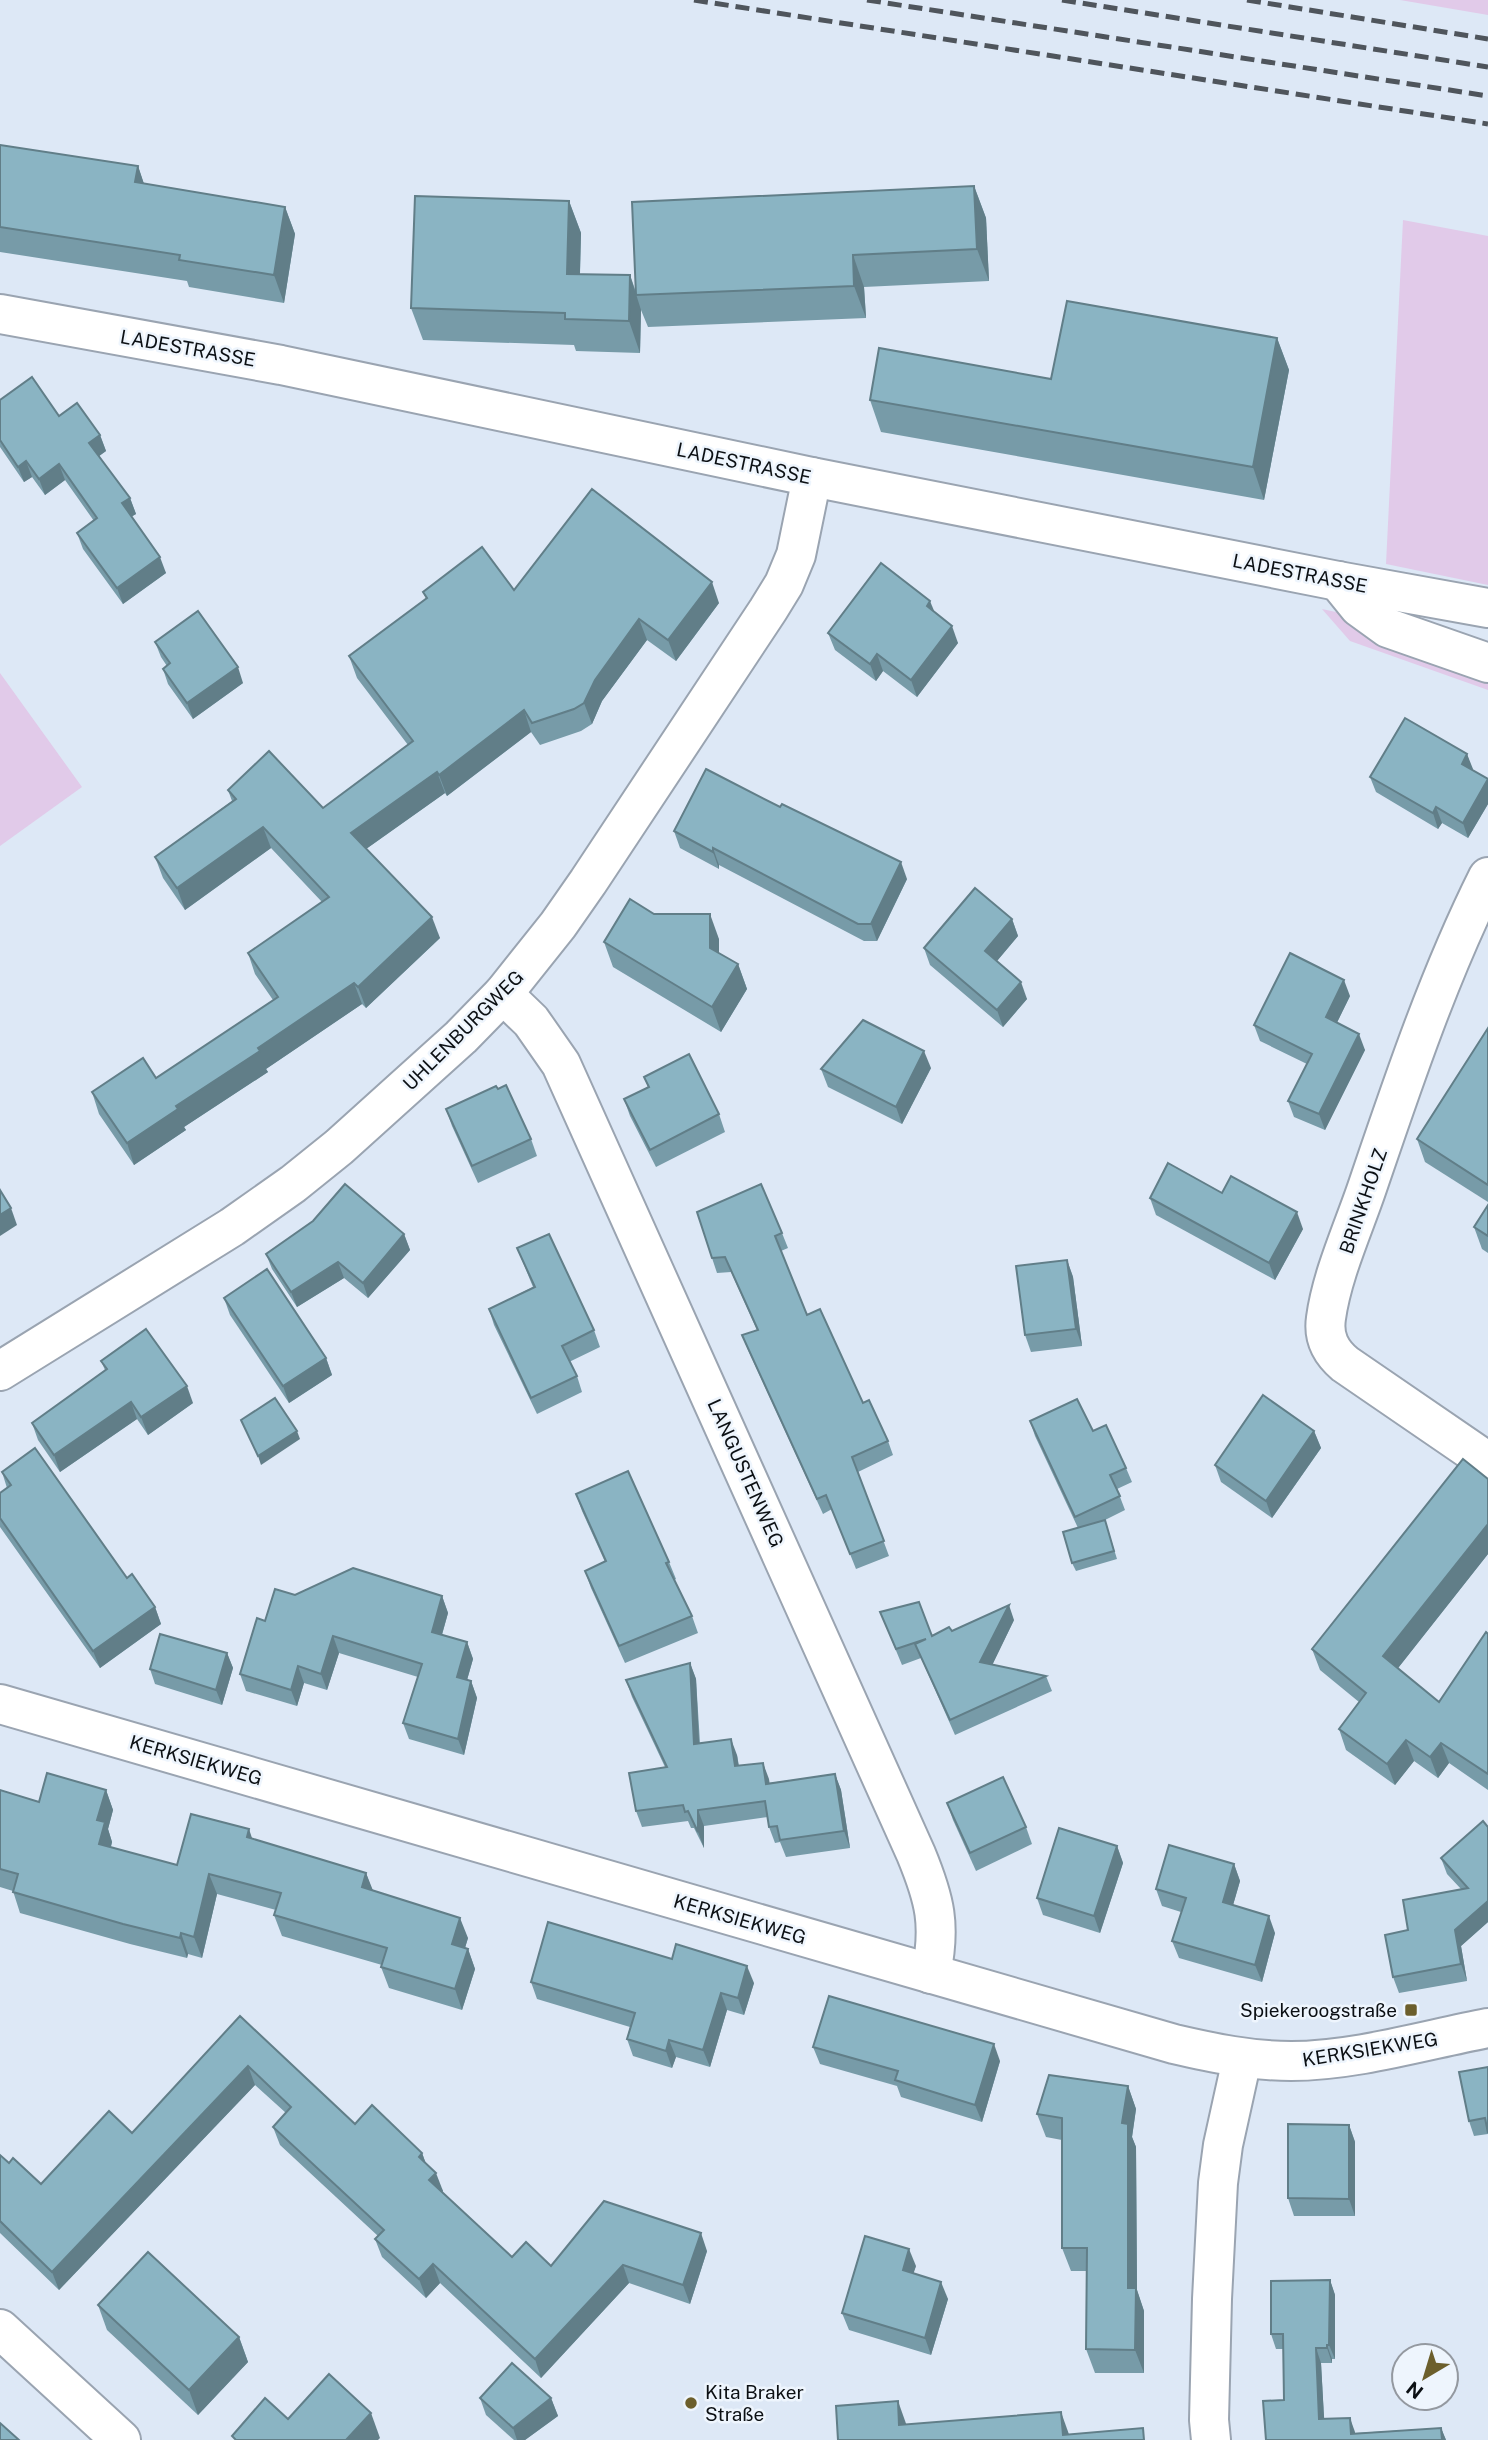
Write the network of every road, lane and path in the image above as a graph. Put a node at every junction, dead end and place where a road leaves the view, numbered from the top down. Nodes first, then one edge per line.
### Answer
1 (0, 314) edge
2 (812, 477) junction
3 (1338, 581) junction
4 (1488, 608) edge
5 (1488, 663) edge
6 (1488, 877) edge
7 (503, 994) junction
8 (0, 1371) edge
9 (1488, 1462) edge
10 (0, 1703) edge
11 (931, 1974) junction
12 (1488, 2028) edge
13 (1242, 2059) junction
14 (0, 2329) edge
15 (121, 2440) edge
16 (1211, 2440) edge

1 - 2 street, LADESTRASSE
2 - 3 street, LADESTRASSE
2 - 7 street, UHLENBURGWEG
3 - 4 street, LADESTRASSE
3 - 5 street
6 - 9 street, BRINKHOLZ
7 - 8 street, UHLENBURGWEG
7 - 11 street, LANGUSTENWEG
10 - 11 street, KERKSIEKWEG
11 - 13 street, KERKSIEKWEG
12 - 13 street, KERKSIEKWEG
13 - 16 street
14 - 15 street

